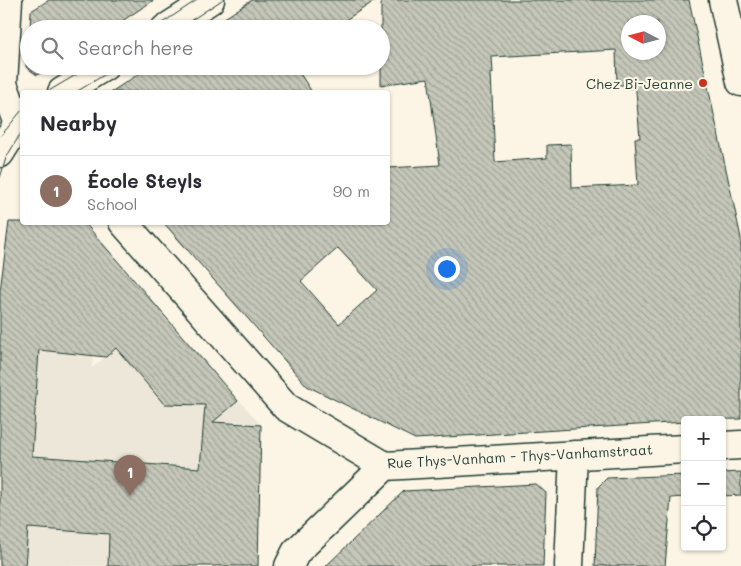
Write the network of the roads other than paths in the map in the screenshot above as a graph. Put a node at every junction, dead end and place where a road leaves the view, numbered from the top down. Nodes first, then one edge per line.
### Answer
1 (8, 0) edge
2 (210, 0) edge
3 (723, 0) edge
4 (179, 20) edge
5 (735, 28) edge
6 (90, 75) edge
7 (741, 82) edge
8 (65, 90) edge
9 (16, 125) edge
10 (0, 153) edge
11 (126, 225) edge
12 (741, 445) edge
13 (726, 446) edge
14 (681, 449) edge
15 (574, 455) junction
16 (384, 466) junction
17 (290, 566) edge
18 (569, 566) edge

1 - 9 street
2 - 4 street
3 - 5 street
5 - 7 street
6 - 8 street
9 - 10 street
11 - 16 street, Rue Thys-Vanham - Thys-Vanhamstraat
12 - 13 street
14 - 15 street, Rue Thys-Vanham - Thys-Vanhamstraat
15 - 16 street, Rue Thys-Vanham - Thys-Vanhamstraat
15 - 18 street
16 - 17 street

